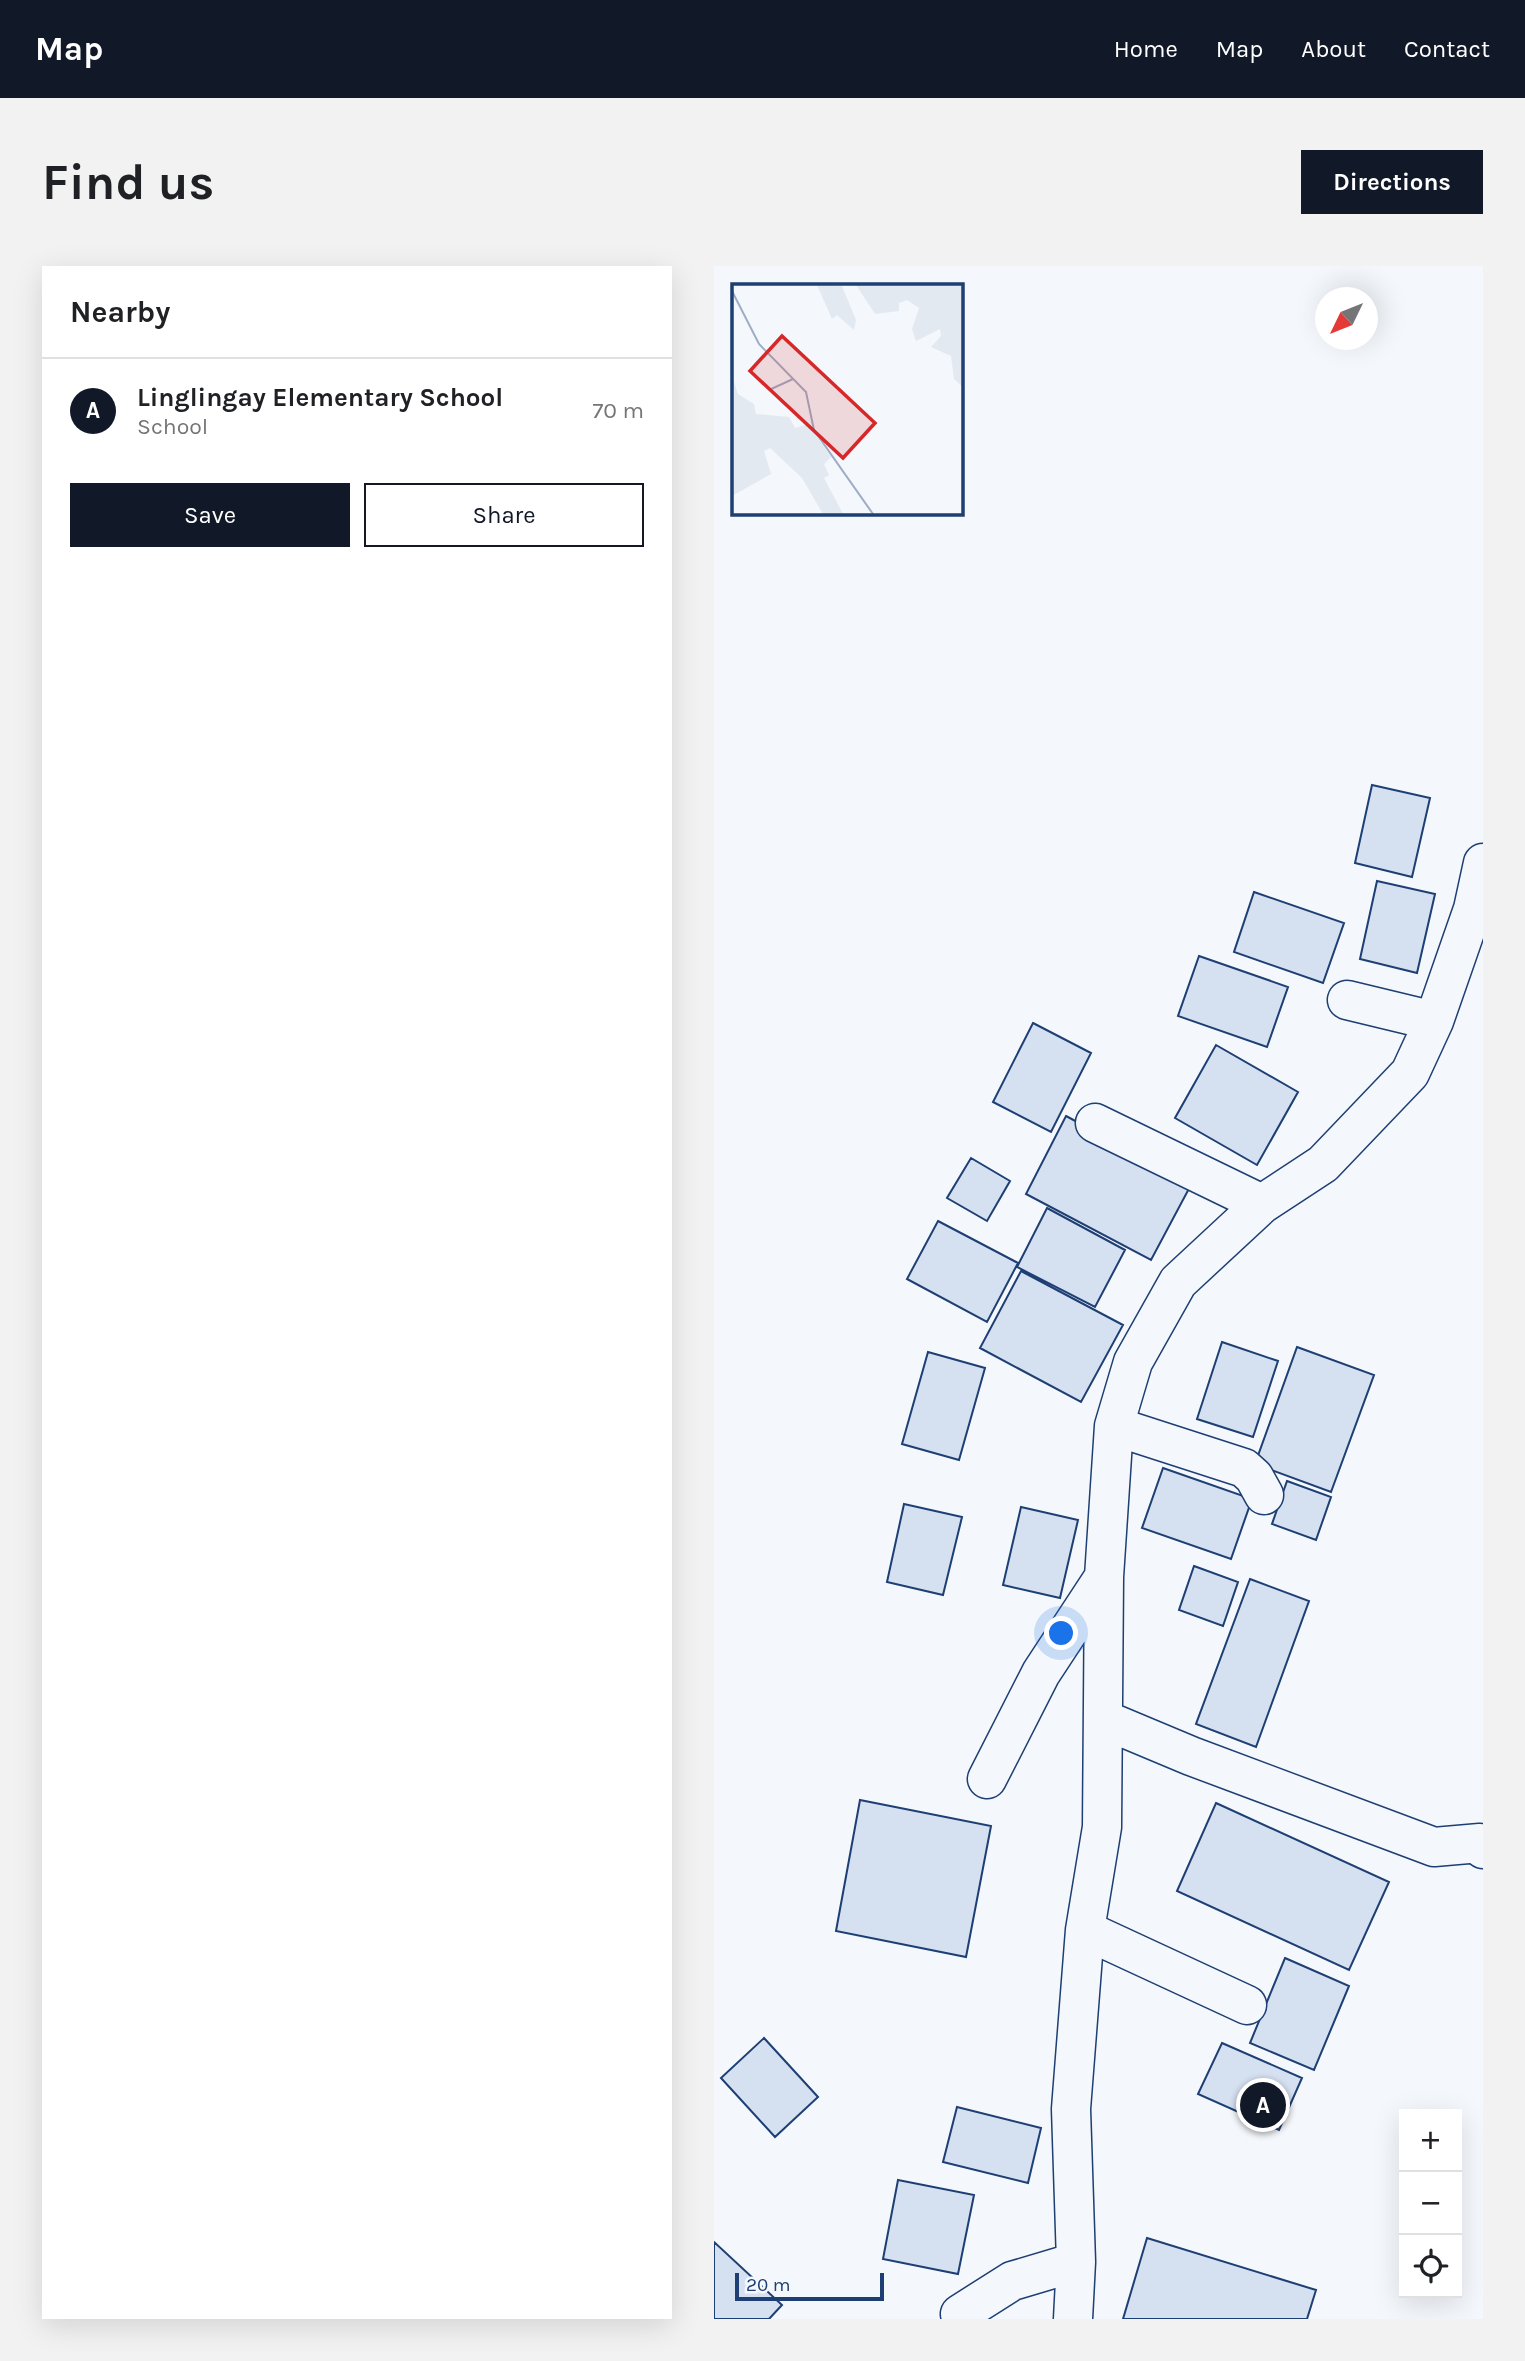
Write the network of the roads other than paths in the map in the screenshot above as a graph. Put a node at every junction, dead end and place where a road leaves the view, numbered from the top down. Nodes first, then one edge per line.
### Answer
1 (1483, 863) edge
2 (1347, 1000) dead end
3 (1434, 1021) junction
4 (1096, 1123) dead end
5 (1262, 1204) junction
6 (1114, 1426) junction
7 (1264, 1495) dead end
8 (1104, 1577) junction
9 (1105, 1720) junction
10 (986, 1780) dead end
11 (1483, 1849) edge
12 (1085, 1930) junction
13 (1247, 2005) dead end
14 (1076, 2262) junction
15 (960, 2314) dead end
16 (1073, 2319) edge

1 - 3 street
2 - 3 street
3 - 5 street
4 - 5 street
5 - 6 street
6 - 7 street
6 - 8 street
8 - 9 street
8 - 10 street
9 - 11 street
9 - 12 street
12 - 13 street
12 - 14 street
14 - 15 street
14 - 16 street

